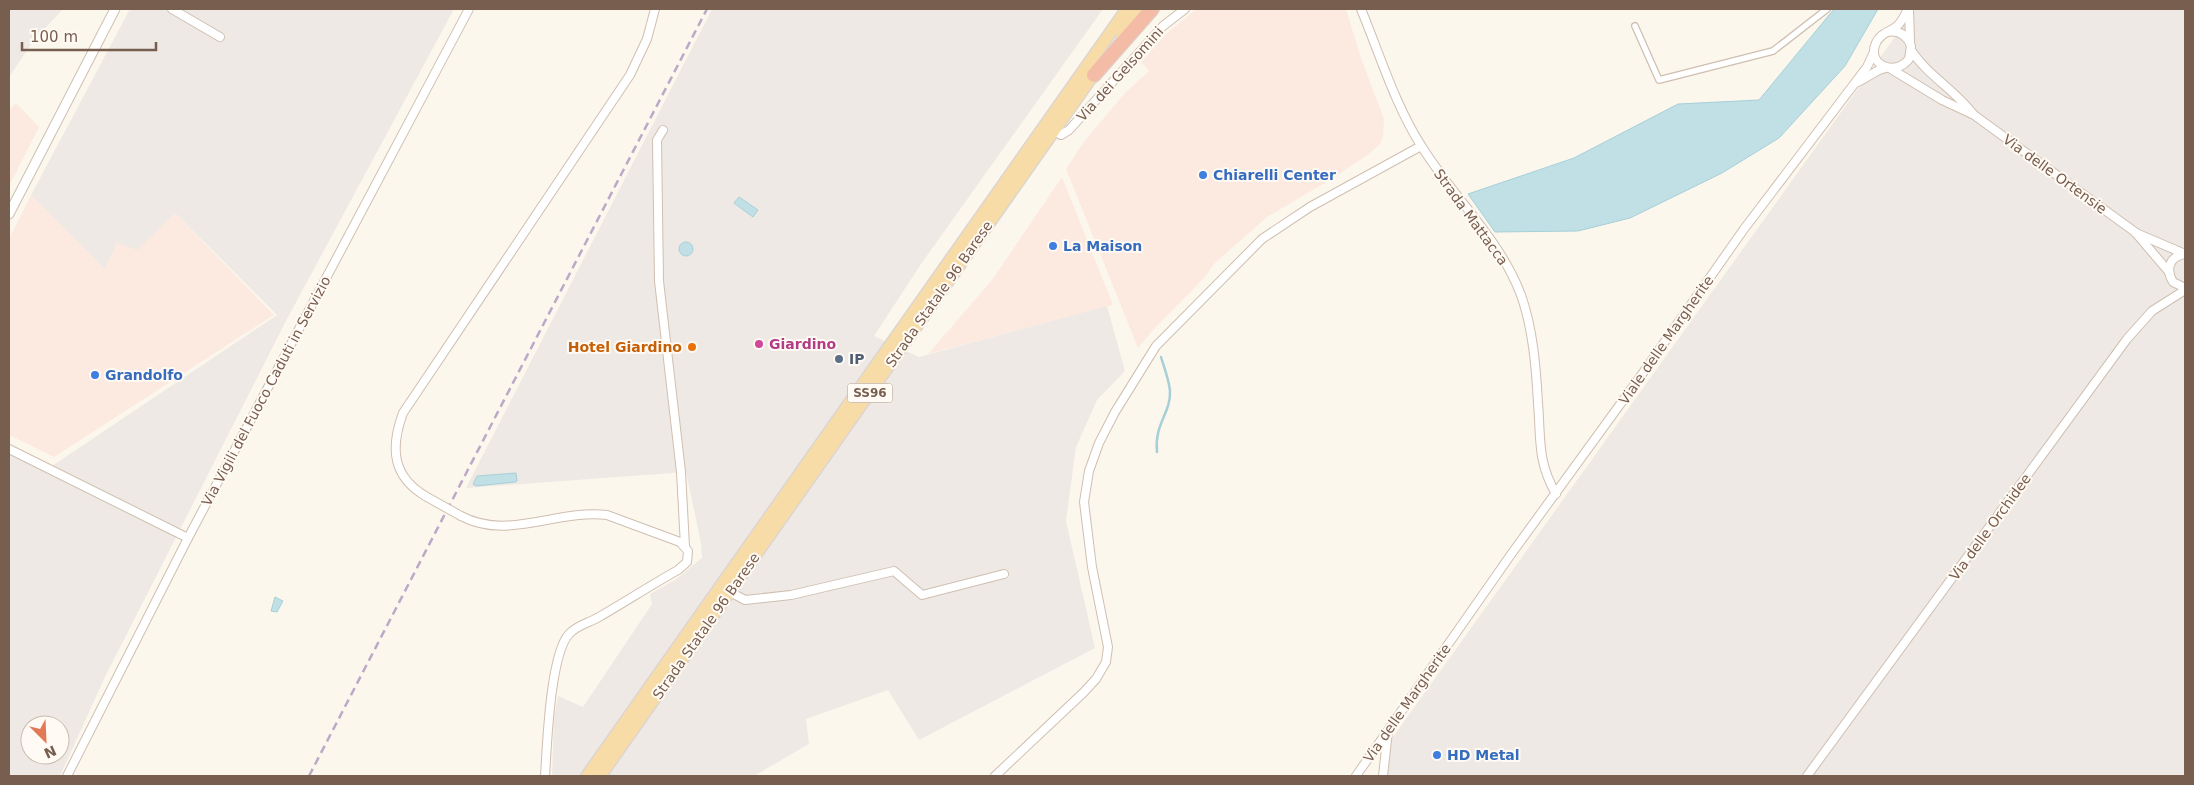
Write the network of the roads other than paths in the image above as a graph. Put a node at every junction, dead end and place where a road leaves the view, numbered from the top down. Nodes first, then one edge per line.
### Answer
1 (115, 9) edge
2 (172, 9) edge
3 (469, 9) edge
4 (654, 9) edge
5 (1127, 9) edge
6 (1140, 9) edge
7 (1152, 9) edge
8 (1184, 9) edge
9 (1361, 9) edge
10 (1827, 9) edge
11 (1908, 9) edge
12 (1635, 26) dead end
13 (1887, 32) junction
14 (220, 36) dead end
15 (1911, 46) junction
16 (1874, 52) junction
17 (1889, 68) junction
18 (1094, 75) junction
19 (1848, 89) junction
20 (1974, 115) junction
21 (663, 130) dead end
22 (1055, 130) junction
23 (1421, 146) junction
24 (9, 214) edge
25 (2135, 232) junction
26 (2185, 254) edge
27 (2169, 272) junction
28 (2185, 289) edge
29 (9, 448) edge
30 (1556, 494) junction
31 (188, 538) junction
32 (684, 546) junction
33 (1004, 574) dead end
34 (730, 592) junction
35 (1459, 630) joint
36 (1389, 729) junction
37 (67, 776) edge
38 (545, 776) edge
39 (587, 776) edge
40 (600, 776) edge
41 (995, 776) edge
42 (1356, 776) edge
43 (1383, 776) edge
44 (1807, 776) edge

1 - 24 street
2 - 14 street
3 - 31 street, Via Vigili del Fuoco Caduti in Servizio
4 - 32 street, bridge
5 - 39 main road, Strada Statale 96 Barese / SS96
6 - 18 main road, Strada Statale 96 Barese / SS96
7 - 18 highway
8 - 22 street, Via dei Gelsomini
9 - 23 street, Strada Mattacca
10 - 12 street
11 - 13 street
11 - 15 street
13 - 15 street
13 - 16 street
15 - 17 street
15 - 20 street, Via delle Ortensie
16 - 17 street
16 - 19 street, Viale delle Margherite
17 - 19 street
17 - 20 street, Via delle Ortensie
18 - 22 main road, Strada Statale 96 Barese / SS96
19 - 30 street, Viale delle Margherite
20 - 25 street, Via delle Ortensie
21 - 32 street
22 - 34 main road, Strada Statale 96 Barese / SS96
23 - 30 street, Strada Mattacca
23 - 41 street
25 - 26 street, Via delle Ortensie
25 - 27 street, Via delle Ortensie
26 - 27 street
27 - 28 street, Via delle Orchidee
28 - 44 street, Via delle Orchidee
29 - 31 street
30 - 35 street, Viale delle Margherite
31 - 37 street, Via Vigili del Fuoco Caduti in Servizio
32 - 38 street
33 - 34 street
34 - 40 main road, Strada Statale 96 Barese / SS96
35 - 36 street, Via delle Margherite
36 - 42 street, Via delle Margherite
36 - 43 street

